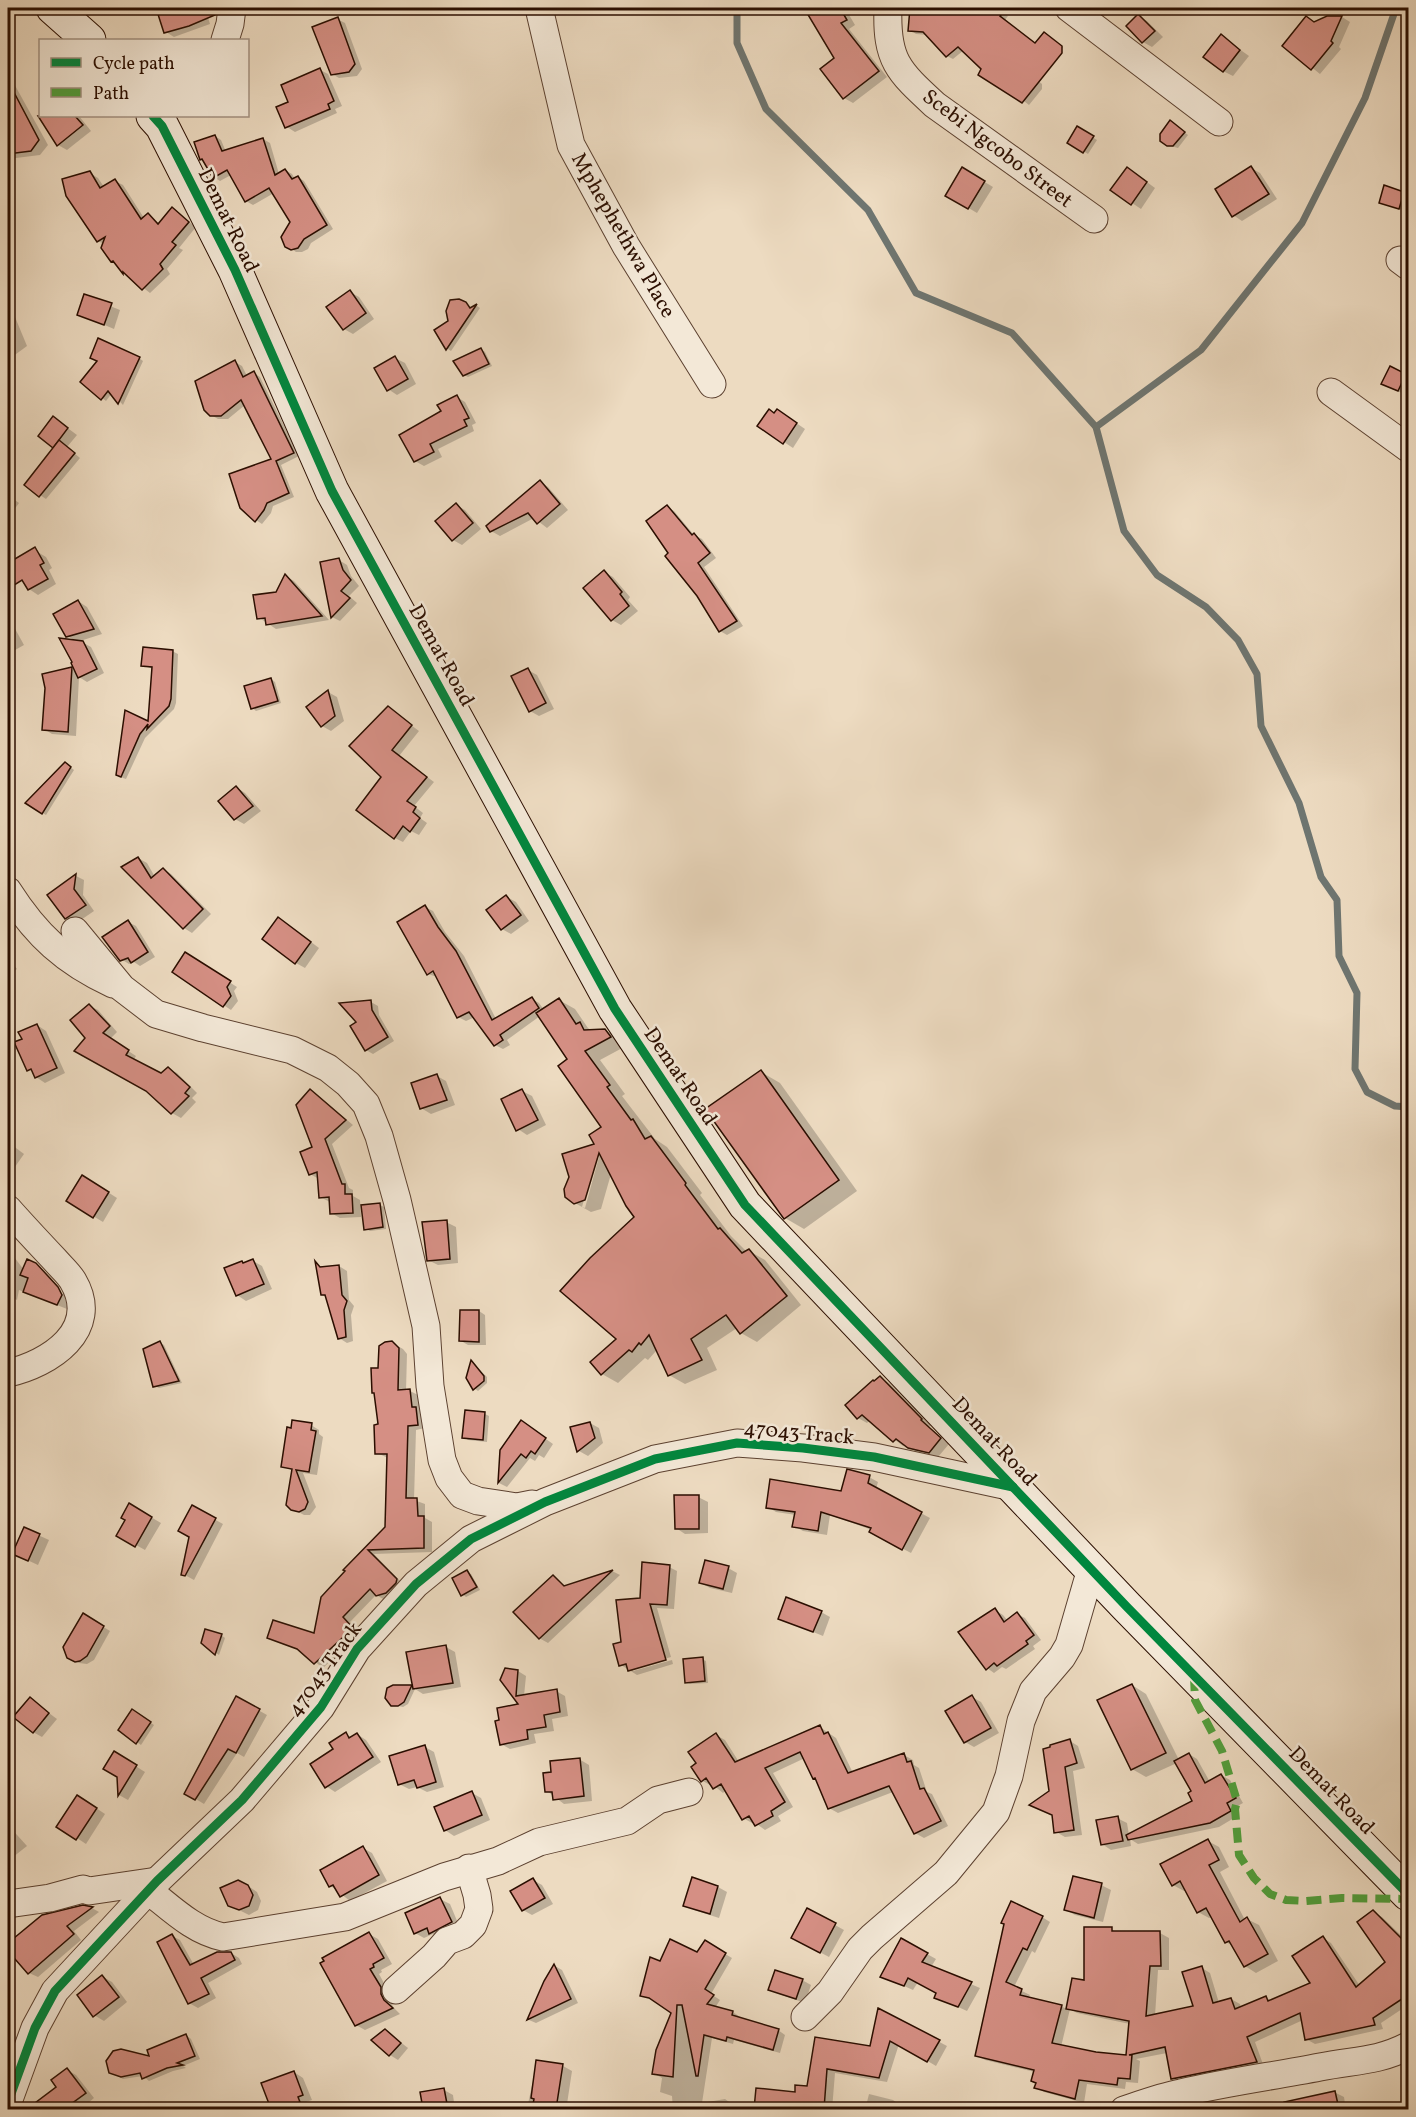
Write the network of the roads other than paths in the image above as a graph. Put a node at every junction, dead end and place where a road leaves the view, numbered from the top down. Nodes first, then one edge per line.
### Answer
1 (53, 8) edge
2 (232, 8) edge
3 (539, 8) edge
4 (888, 8) edge
5 (1069, 8) edge
6 (88, 39) edge
7 (225, 39) edge
8 (162, 119) edge
9 (1219, 122) dead end
10 (1094, 219) dead end
11 (712, 384) dead end
12 (1331, 392) dead end
13 (1408, 448) edge
14 (8, 891) edge
15 (75, 931) dead end
16 (122, 988) junction
17 (8, 1209) edge
18 (8, 1373) edge
19 (1013, 1487) junction
20 (544, 1502) junction
21 (1091, 1569) junction
22 (689, 1792) dead end
23 (469, 1868) junction
24 (153, 1886) junction
25 (1408, 1894) edge
26 (8, 1904) edge
27 (396, 1990) dead end
28 (805, 2017) dead end
29 (1408, 2046) edge
30 (8, 2102) edge
31 (1124, 2109) edge

1 - 6 street
2 - 7 street
3 - 11 street, Mphephethwa Place
4 - 10 street, Scebi Ngcobo Street
5 - 9 street
8 - 19 street, Demat Road
12 - 13 street
14 - 16 street
15 - 16 street
16 - 20 street
17 - 18 street
19 - 20 street, 47043 Track
19 - 21 street, Demat Road
20 - 24 street, 47043 Track
21 - 25 street, Demat Road
21 - 28 street
22 - 23 street
23 - 24 street
23 - 27 street
24 - 26 street
24 - 30 street, 47043 Track
29 - 31 street

